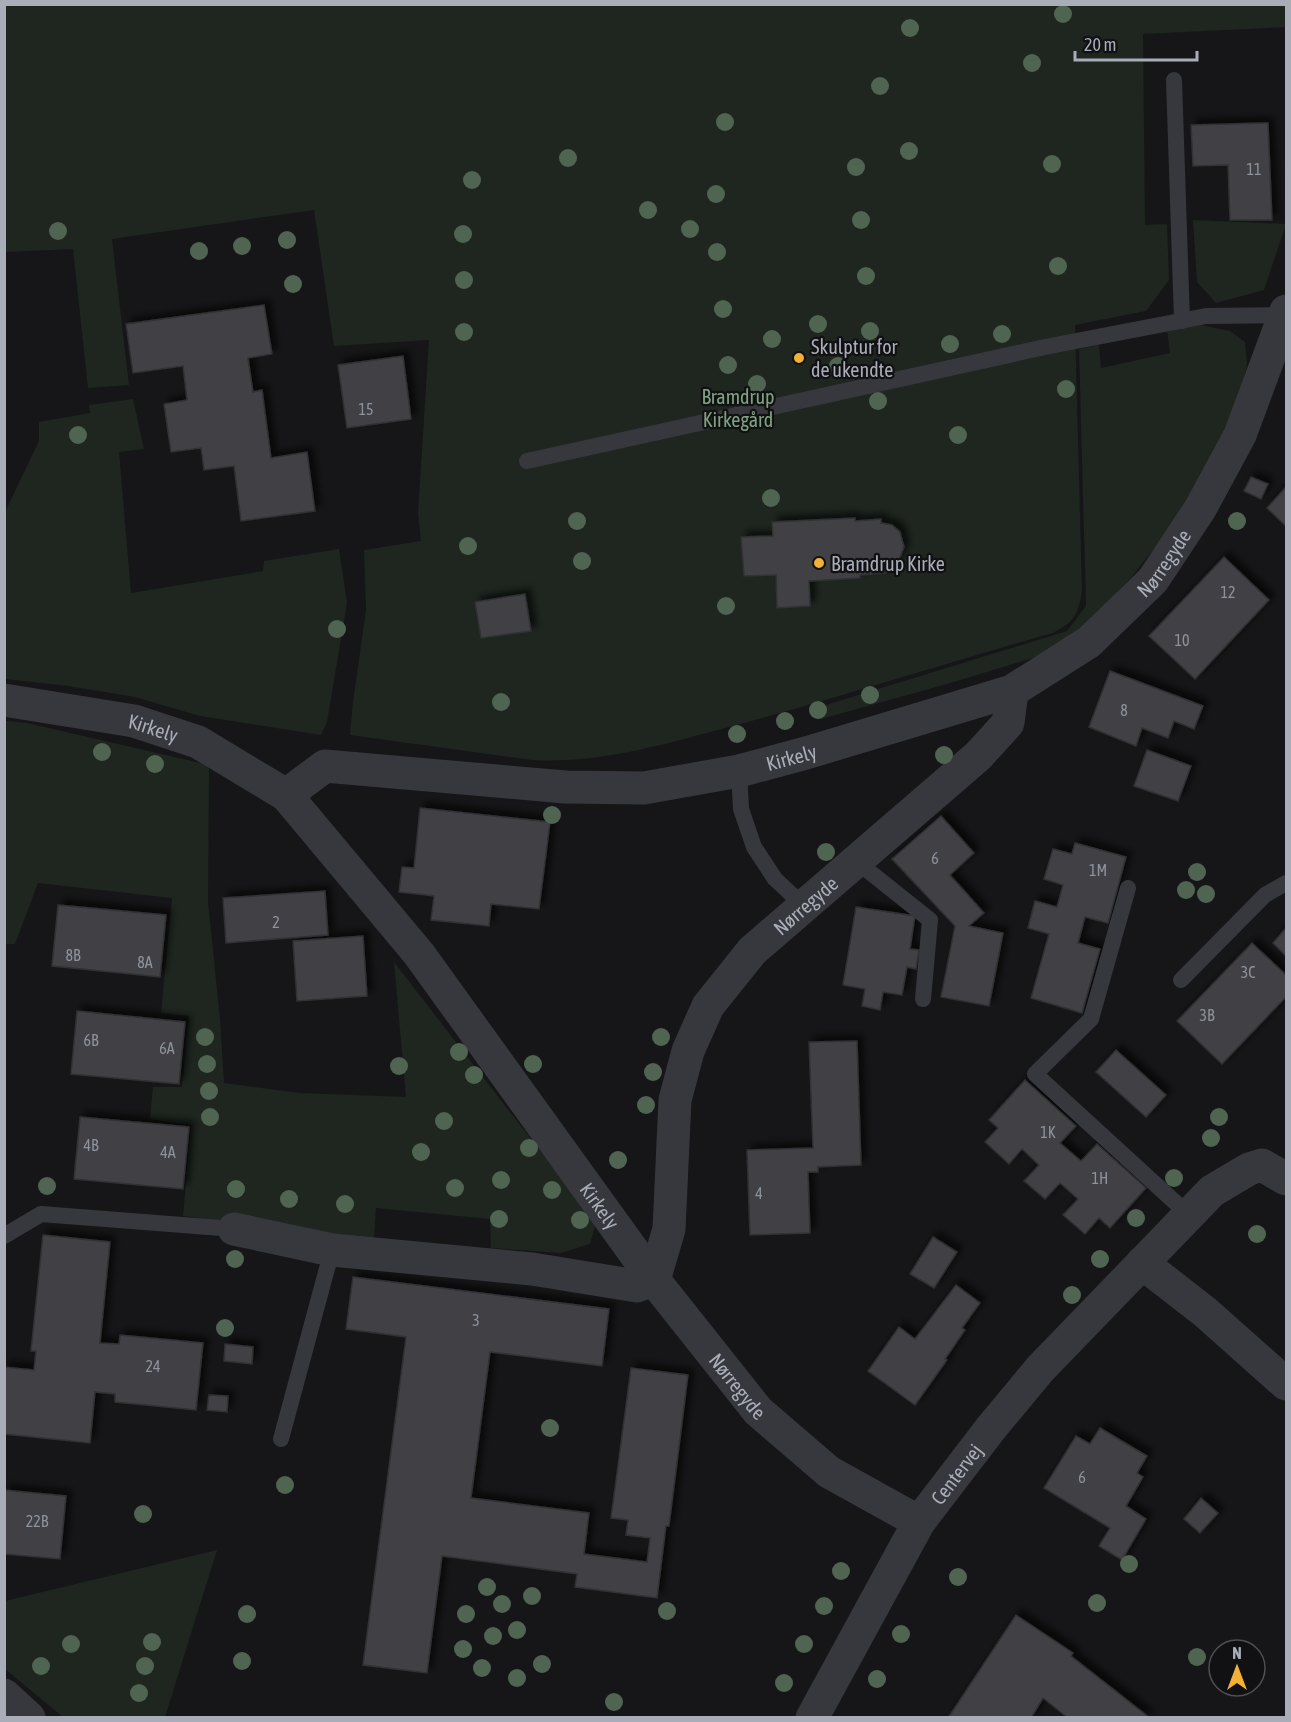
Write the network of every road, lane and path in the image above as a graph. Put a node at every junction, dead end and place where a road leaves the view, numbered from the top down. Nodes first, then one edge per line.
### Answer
1 (1174, 80) dead end
2 (1286, 313) edge
3 (1182, 321) junction
4 (527, 461) dead end
5 (1012, 691) junction
6 (4, 700) edge
7 (739, 771) junction
8 (286, 795) junction
9 (856, 861) junction
10 (1287, 883) edge
11 (1128, 888) dead end
12 (804, 906) junction
13 (1181, 980) dead end
14 (923, 999) dead end
15 (1287, 1179) edge
16 (1189, 1215) junction
17 (234, 1229) joint
18 (4, 1236) edge
19 (332, 1250) junction
20 (1142, 1263) junction
21 (654, 1280) junction
22 (1287, 1384) edge
23 (281, 1439) dead end
24 (919, 1522) junction
25 (4, 1695) edge
26 (29, 1718) edge
27 (812, 1718) edge

1 - 3 lane
2 - 3 lane
2 - 5 street, Nørregyde
3 - 4 lane
5 - 7 street, Kirkely
5 - 9 street, Nørregyde
6 - 8 street, Kirkely
7 - 8 street, Kirkely
7 - 12 lane
8 - 21 street, Kirkely
9 - 12 street, Nørregyde
9 - 14 lane
10 - 13 lane
11 - 16 lane
12 - 21 street, Nørregyde
15 - 16 street, Centervej
16 - 20 street, Centervej
17 - 18 lane
17 - 19 street
19 - 21 street
19 - 23 lane
20 - 22 street
20 - 24 street, Centervej
21 - 24 street, Nørregyde
24 - 27 street, Centervej
25 - 26 street

